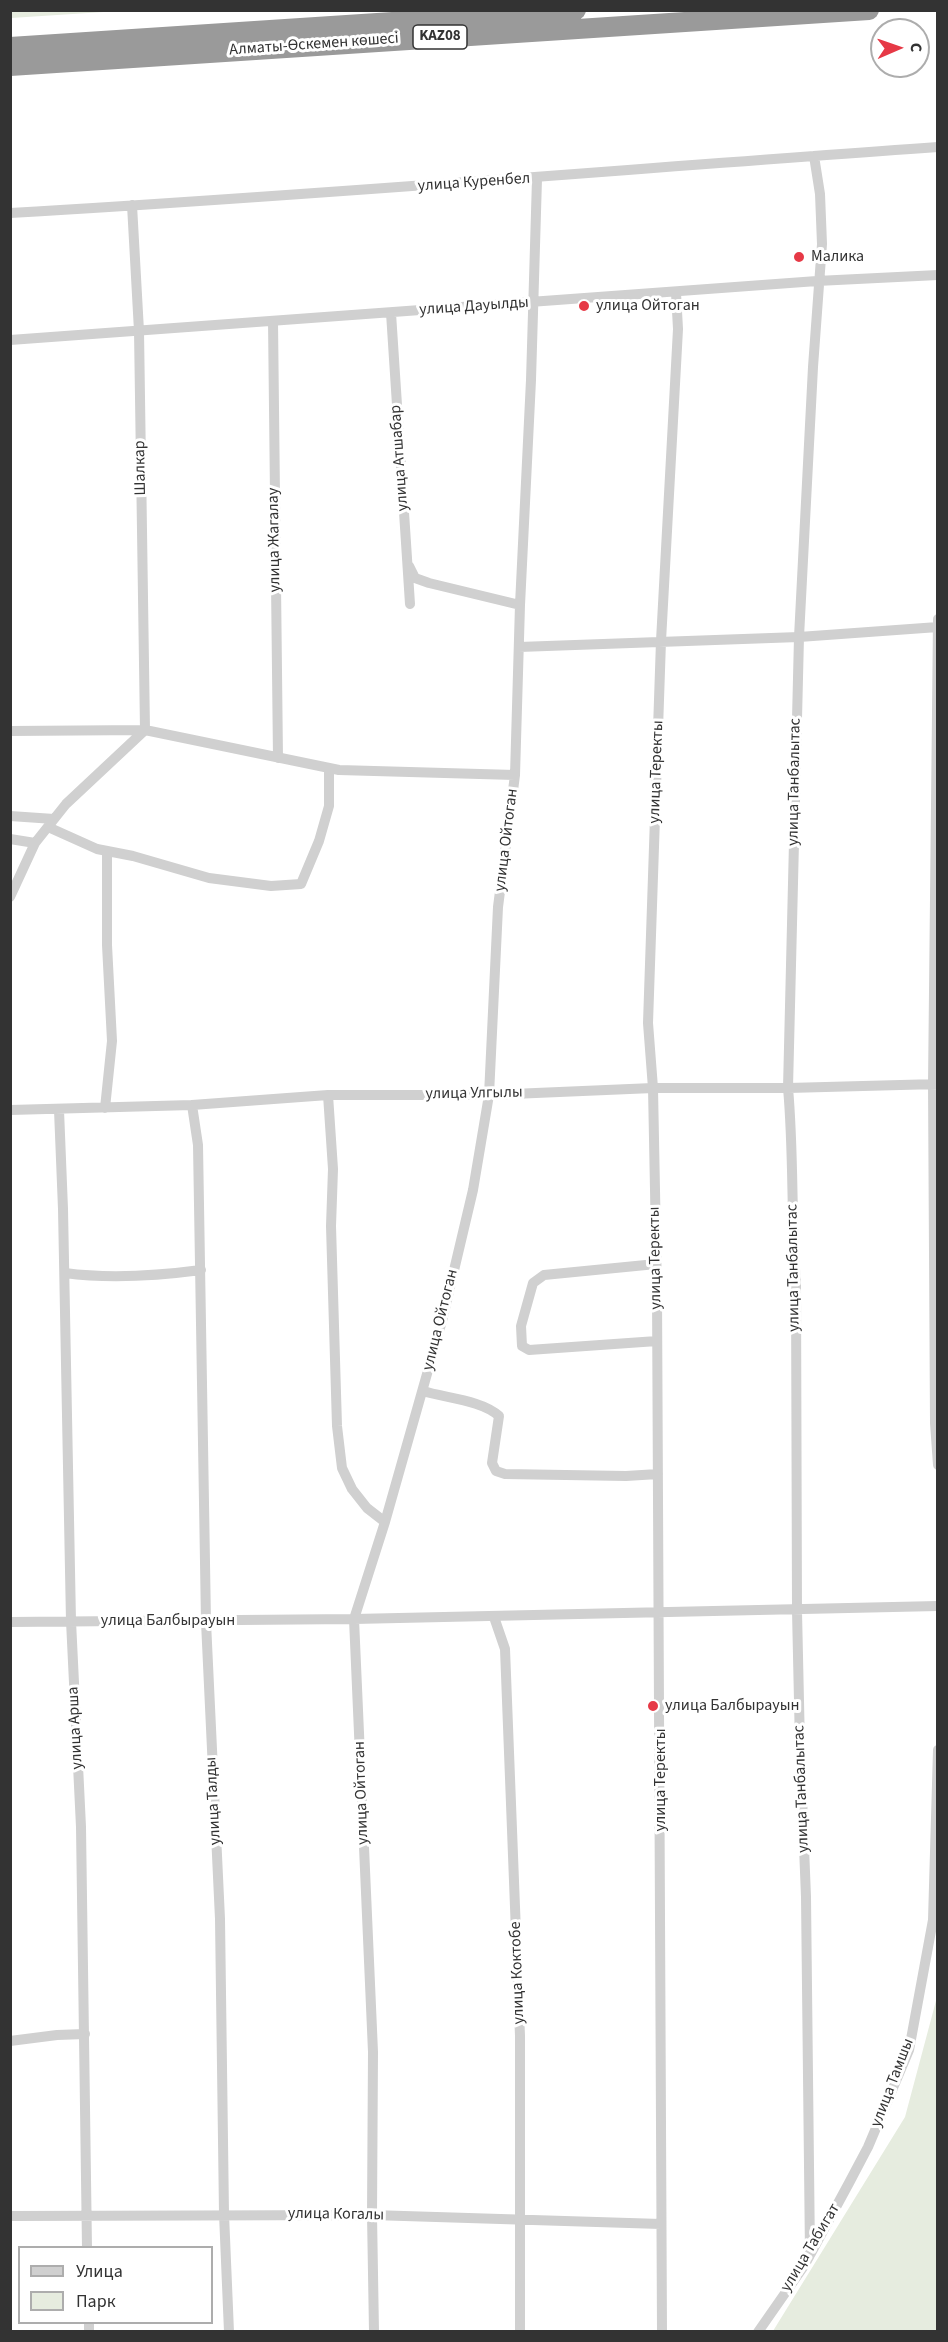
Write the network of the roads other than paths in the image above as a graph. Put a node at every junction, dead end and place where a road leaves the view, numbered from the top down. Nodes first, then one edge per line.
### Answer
1 (576, 10) edge
2 (869, 10) edge
3 (632, 17) edge
4 (10, 47) edge
5 (10, 66) edge
6 (938, 147) edge
7 (814, 156) junction
8 (537, 179) junction
9 (132, 205) junction
10 (10, 213) edge
11 (938, 275) edge
12 (821, 281) junction
13 (676, 292) junction
14 (532, 302) junction
15 (391, 313) junction
16 (273, 321) junction
17 (139, 331) junction
18 (10, 340) edge
19 (407, 564) junction
20 (410, 604) dead end
21 (520, 605) junction
22 (938, 619) edge
23 (937, 627) edge
24 (799, 637) junction
25 (661, 641) junction
26 (519, 647) junction
27 (145, 730) junction
28 (10, 731) edge
29 (278, 758) junction
30 (329, 768) junction
31 (515, 775) junction
32 (10, 816) edge
33 (51, 823) junction
34 (10, 839) edge
35 (35, 843) junction
36 (107, 851) junction
37 (10, 897) edge
38 (935, 1084) edge
39 (653, 1088) junction
40 (788, 1088) junction
41 (328, 1095) junction
42 (489, 1095) junction
43 (192, 1105) junction
44 (105, 1108) junction
45 (10, 1110) edge
46 (59, 1110) junction
47 (656, 1264) junction
48 (201, 1270) junction
49 (65, 1273) junction
50 (657, 1341) junction
51 (423, 1391) junction
52 (938, 1465) edge
53 (658, 1474) junction
54 (385, 1522) junction
55 (938, 1606) edge
56 (797, 1611) junction
57 (660, 1614) junction
58 (494, 1617) junction
59 (354, 1619) junction
60 (71, 1621) junction
61 (10, 1622) edge
62 (206, 1622) junction
63 (938, 1750) edge
64 (85, 2034) junction
65 (10, 2041) edge
66 (860, 2162) joint
67 (224, 2214) junction
68 (372, 2215) junction
69 (10, 2216) edge
70 (86, 2216) junction
71 (519, 2220) junction
72 (661, 2224) junction
73 (87, 2246) edge
74 (810, 2254) junction
75 (229, 2331) edge
76 (374, 2331) edge
77 (520, 2331) edge
78 (662, 2331) edge
79 (758, 2331) edge

1 - 4 highway, Алматы-Өскемен көшесі / KAZ08
2 - 3 highway, Алматы-Өскемен көшесі / KAZ08
3 - 5 highway, Алматы-Өскемен көшесі / KAZ08
6 - 7 street, улица Куренбел
7 - 8 street, улица Куренбел
7 - 12 street, улица Танбалытас
8 - 9 street, улица Куренбел
8 - 14 street, улица Ойтоган
9 - 10 street, улица Куренбел
9 - 17 street, Шалкар
11 - 12 street, улица Дауылды
12 - 13 street, улица Дауылды
12 - 24 street, улица Танбалытас
13 - 14 street, улица Дауылды
13 - 25 street, улица Теректы
14 - 15 street, улица Дауылды
14 - 21 street, улица Ойтоган
15 - 16 street, улица Дауылды
15 - 19 street, улица Атшабар
16 - 17 street, улица Дауылды
16 - 29 street, улица Жагалау
17 - 18 street, улица Дауылды
17 - 27 street, Шалкар
19 - 20 street, улица Атшабар
19 - 21 street
21 - 26 street, улица Ойтоган
22 - 23 street
23 - 24 street
23 - 38 street
24 - 25 street
24 - 40 street, улица Танбалытас
25 - 26 street
25 - 39 street, улица Теректы
26 - 31 street, улица Ойтоган
27 - 28 street
27 - 29 street
27 - 33 street
29 - 30 street
30 - 31 street
30 - 36 street
31 - 42 street, улица Ойтоган
32 - 33 street
33 - 35 street
33 - 36 street
34 - 35 street
35 - 37 street
36 - 44 street
38 - 40 street, улица Улгылы
38 - 52 street
39 - 40 street, улица Улгылы
39 - 42 street, улица Улгылы
39 - 47 street, улица Теректы
40 - 56 street, улица Танбалытас
41 - 42 street, улица Улгылы
41 - 43 street, улица Улгылы
41 - 54 street
42 - 51 street, улица Ойтоган
43 - 44 street, улица Улгылы
43 - 48 street, улица Талды
44 - 46 street, улица Улгылы
45 - 46 street, улица Улгылы
46 - 49 street, улица Арша
47 - 50 street, улица Теректы
47 - 50 street
48 - 49 street
48 - 62 street, улица Талды
49 - 60 street, улица Арша
50 - 53 street, улица Теректы
51 - 53 street
51 - 54 street, улица Ойтоган
53 - 57 street, улица Теректы
54 - 59 street, улица Ойтоган
55 - 56 street, улица Балбырауын
56 - 57 street, улица Балбырауын
56 - 74 street, улица Танбалытас
57 - 58 street, улица Балбырауын
57 - 72 street, улица Теректы
58 - 59 street, улица Балбырауын
58 - 71 street, улица Коктобе
59 - 62 street, улица Балбырауын
59 - 68 street, улица Ойтоган
60 - 61 street, улица Балбырауын
60 - 62 street, улица Балбырауын
60 - 64 street, улица Арша
62 - 67 street, улица Талды
63 - 66 street, улица Тамшы
64 - 65 street
64 - 70 street, улица Арша
66 - 74 street, улица Табигат
67 - 68 street, улица Когалы
67 - 70 street, улица Когалы
67 - 75 street, улица Талды
68 - 71 street, улица Когалы
68 - 76 street, улица Ойтоган
69 - 70 street, улица Когалы
70 - 73 street, улица Арша
71 - 72 street, улица Когалы
71 - 77 street, улица Коктобе
72 - 78 street, улица Теректы
74 - 79 street, улица Табигат

